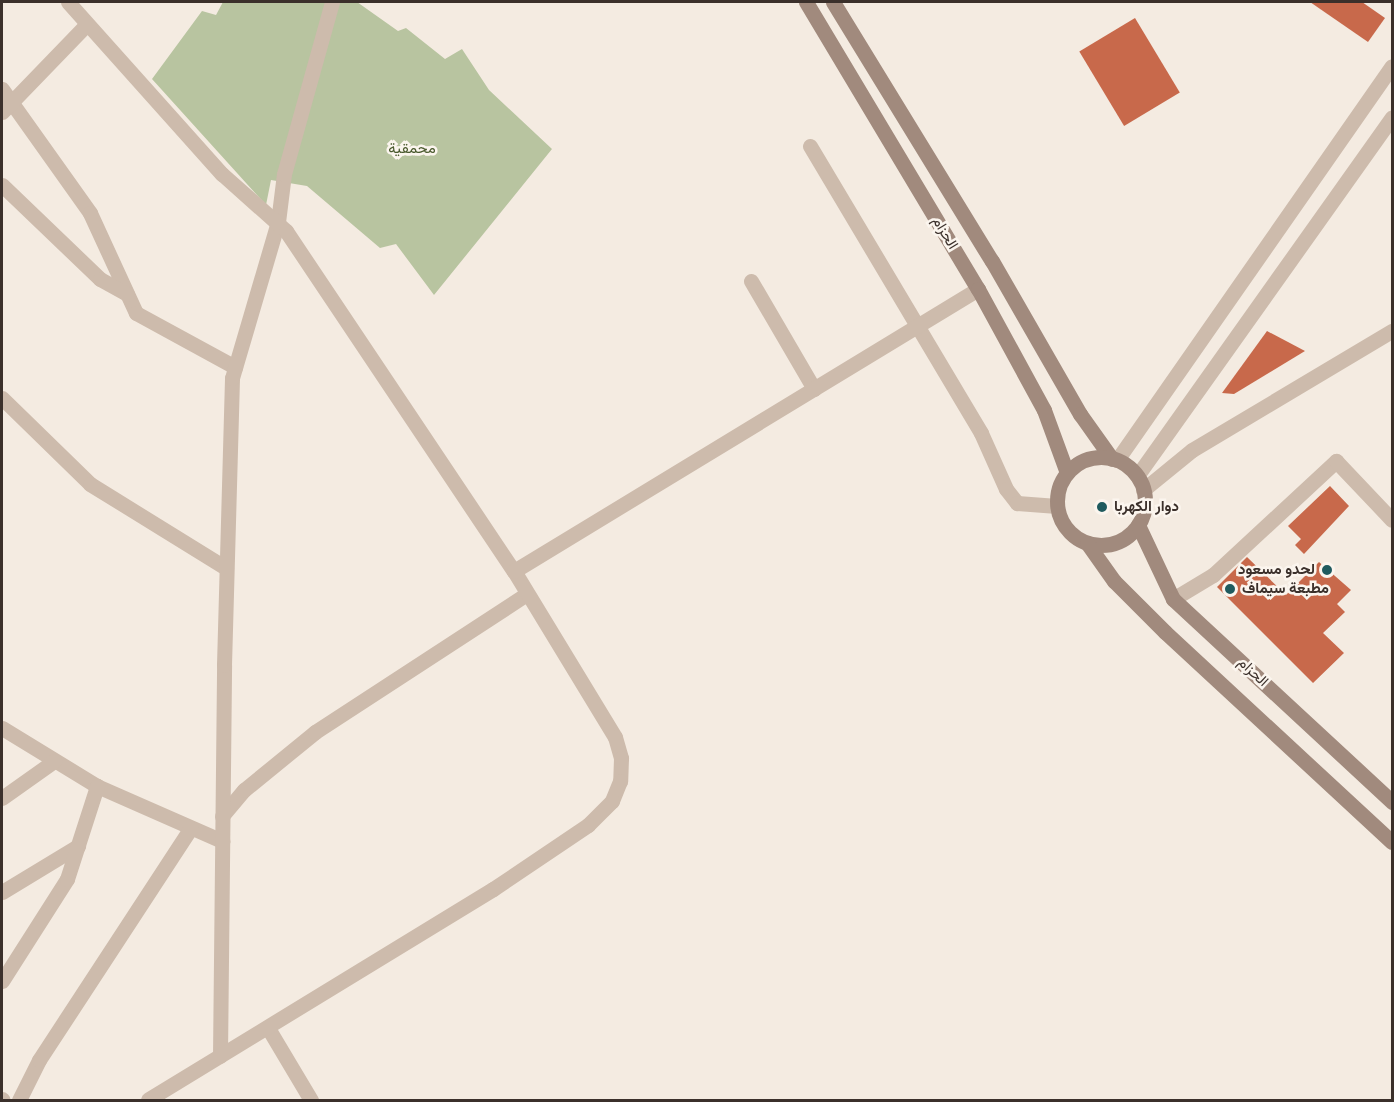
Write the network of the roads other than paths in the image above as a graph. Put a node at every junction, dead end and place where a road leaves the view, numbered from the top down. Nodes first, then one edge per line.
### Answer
1 (68, 2) edge
2 (332, 2) edge
3 (806, 2) edge
4 (833, 2) edge
5 (87, 24) junction
6 (1392, 66) edge
7 (2, 89) edge
8 (6, 108) edge
9 (1392, 117) edge
10 (810, 146) dead end
11 (2, 185) edge
12 (278, 222) junction
13 (992, 261) junction
14 (970, 275) junction
15 (751, 281) dead end
16 (978, 289) junction
17 (128, 294) junction
18 (917, 326) junction
19 (1392, 331) edge
20 (235, 367) junction
21 (814, 389) junction
22 (2, 398) edge
23 (1115, 459) junction
24 (1067, 473) junction
25 (1140, 483) junction
26 (1057, 506) junction
27 (1392, 520) edge
28 (1138, 525) junction
29 (1087, 543) junction
30 (226, 568) junction
31 (514, 571) junction
32 (528, 594) junction
33 (1173, 599) junction
34 (2, 728) edge
35 (54, 761) junction
36 (98, 786) junction
37 (2, 798) edge
38 (1392, 802) edge
39 (222, 816) junction
40 (191, 828) junction
41 (222, 842) junction
42 (1392, 842) edge
43 (78, 846) junction
44 (2, 892) edge
45 (2, 981) edge
46 (268, 1028) junction
47 (220, 1056) junction
48 (19, 1101) edge
49 (148, 1101) edge
50 (311, 1101) edge

1 - 5 street
2 - 12 street
3 - 14 main road, الحزام
4 - 13 main road, الحزام
5 - 8 street
5 - 12 street
6 - 23 street
7 - 8 street
8 - 17 street
9 - 25 street
10 - 18 street
11 - 17 street
12 - 20 street
12 - 31 street
13 - 14 main road
13 - 23 main road, الحزام
14 - 16 main road, الحزام
15 - 21 street
16 - 18 street
16 - 24 main road, الحزام
17 - 20 street
18 - 21 street
18 - 26 street
19 - 25 street
20 - 30 street
21 - 31 street
22 - 30 street
23 - 24 main road
23 - 25 main road
24 - 26 main road
25 - 28 main road
26 - 29 main road
27 - 33 street
28 - 29 main road
28 - 33 main road, الحزام
29 - 42 main road
30 - 39 street
31 - 32 street
32 - 39 street
32 - 46 street
33 - 38 main road, الحزام
34 - 35 street
35 - 36 street
35 - 37 street
36 - 40 street
36 - 43 street
39 - 41 street
40 - 41 street
40 - 48 street
41 - 47 street
43 - 44 street
43 - 45 street
46 - 47 street
46 - 50 street
47 - 49 street

